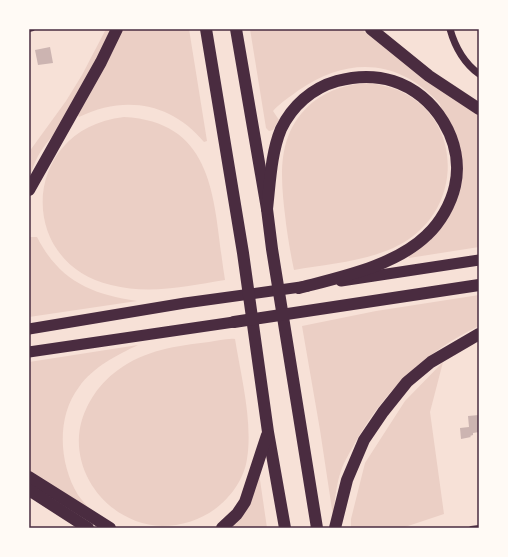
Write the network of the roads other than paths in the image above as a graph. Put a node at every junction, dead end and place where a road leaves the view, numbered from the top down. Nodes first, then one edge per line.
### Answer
1 (33, 29) edge
2 (117, 29) edge
3 (206, 29) edge
4 (236, 29) edge
5 (371, 29) edge
6 (450, 29) edge
7 (29, 30) edge
8 (477, 72) edge
9 (479, 110) edge
10 (29, 190) edge
11 (266, 209) junction
12 (479, 260) edge
13 (479, 285) edge
14 (299, 288) junction
15 (234, 322) joint
16 (29, 329) edge
17 (479, 334) edge
18 (29, 352) edge
19 (268, 432) junction
20 (29, 477) edge
21 (29, 490) edge
22 (479, 527) edge
23 (88, 528) edge
24 (110, 528) edge
25 (222, 528) edge
26 (285, 528) edge
27 (317, 528) edge
28 (335, 528) edge
29 (472, 528) edge

1 - 7 street
2 - 10 highway
3 - 19 highway
4 - 11 highway
5 - 9 highway
6 - 8 street
11 - 14 highway
11 - 27 highway
12 - 14 highway
13 - 15 highway
14 - 16 highway
15 - 18 highway
17 - 28 highway
19 - 25 highway
19 - 26 highway
20 - 24 highway
21 - 23 highway
22 - 29 street

